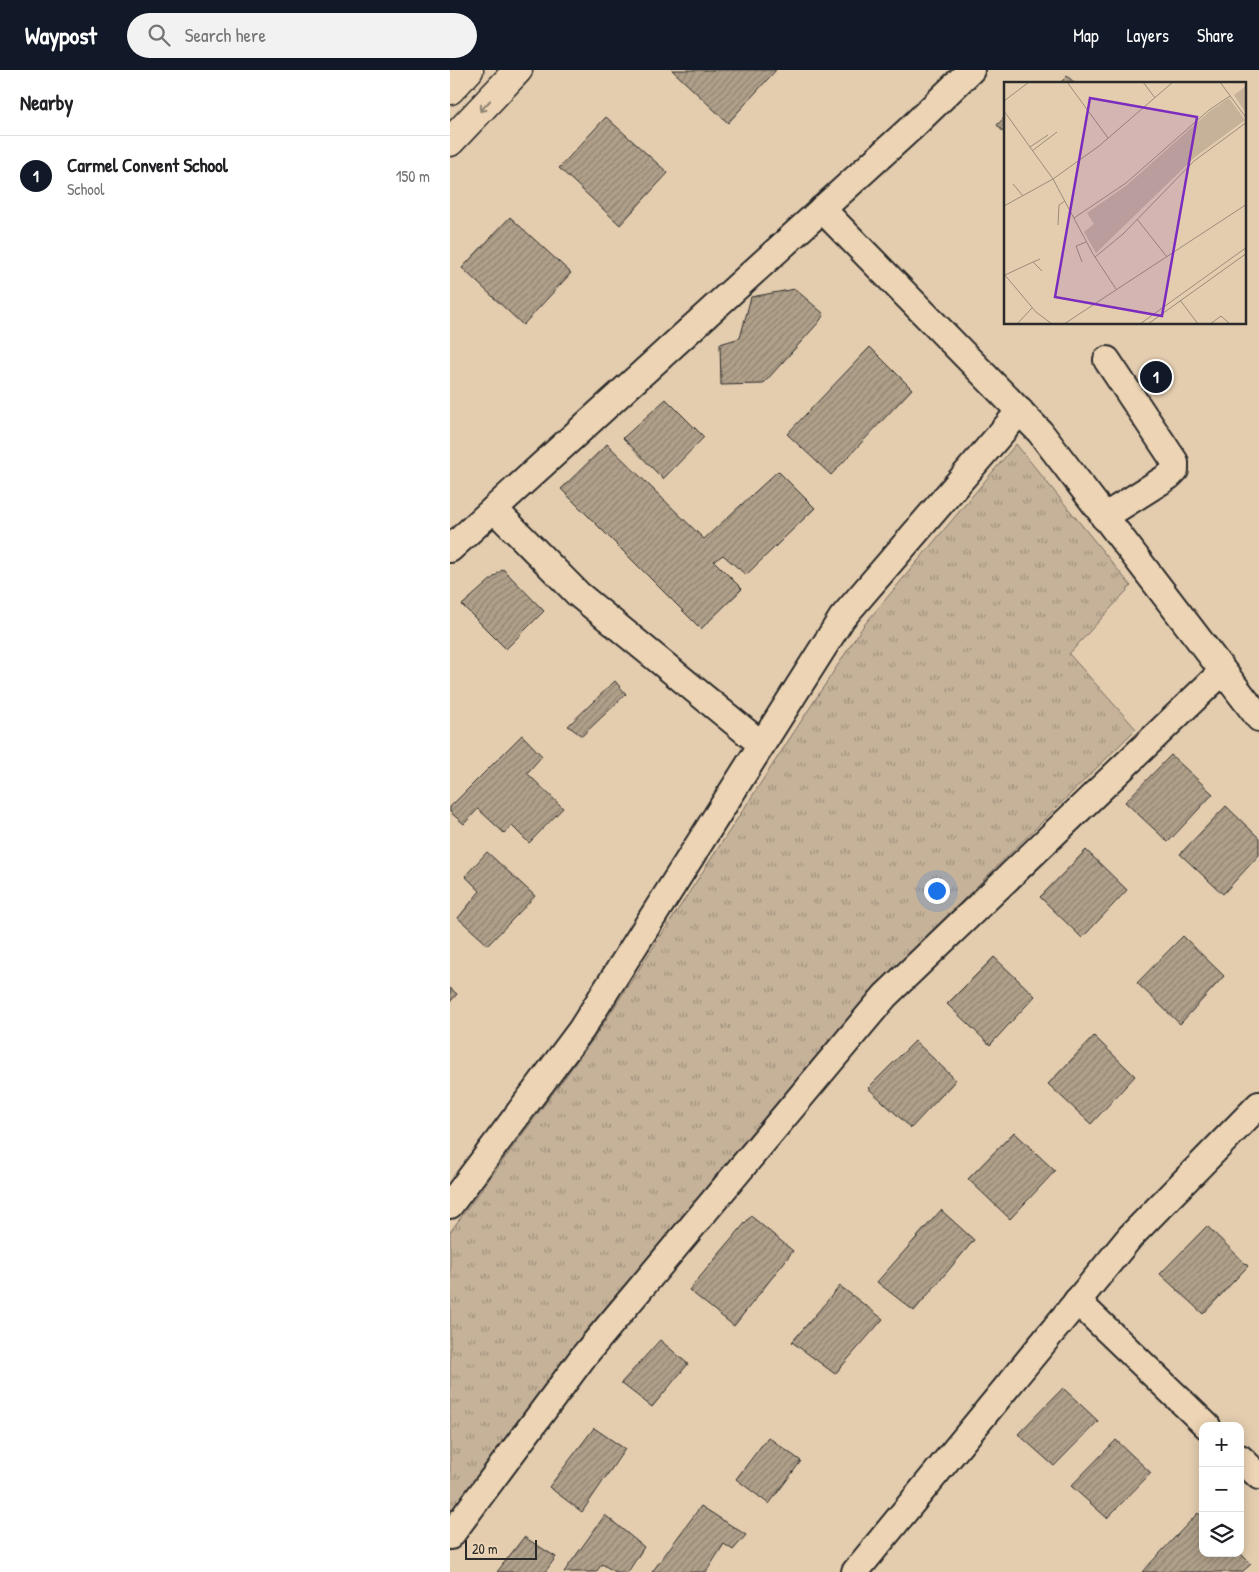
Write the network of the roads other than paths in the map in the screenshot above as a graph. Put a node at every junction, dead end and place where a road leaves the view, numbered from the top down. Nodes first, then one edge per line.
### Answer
1 (469, 70) edge
2 (518, 70) edge
3 (971, 70) edge
4 (450, 90) edge
5 (450, 142) edge
6 (822, 209) junction
7 (1107, 360) dead end
8 (1020, 411) junction
9 (494, 509) junction
10 (1104, 517) junction
11 (450, 549) edge
12 (1222, 672) junction
13 (1259, 718) edge
14 (761, 744) junction
15 (1259, 1105) edge
16 (450, 1205) edge
17 (1077, 1301) junction
18 (1203, 1422) edge
19 (1244, 1462) edge
20 (1259, 1476) edge
21 (450, 1536) edge
22 (855, 1572) edge

1 - 4 main road
2 -> 5 main road
3 - 6 street
6 - 8 street
6 - 9 street
7 - 10 street
8 - 10 street
8 - 14 street
9 - 11 street
9 - 14 street
10 - 12 street
12 - 13 street
12 - 21 street
14 - 16 street
15 - 17 street
17 - 18 street
17 - 22 street
19 - 20 street

